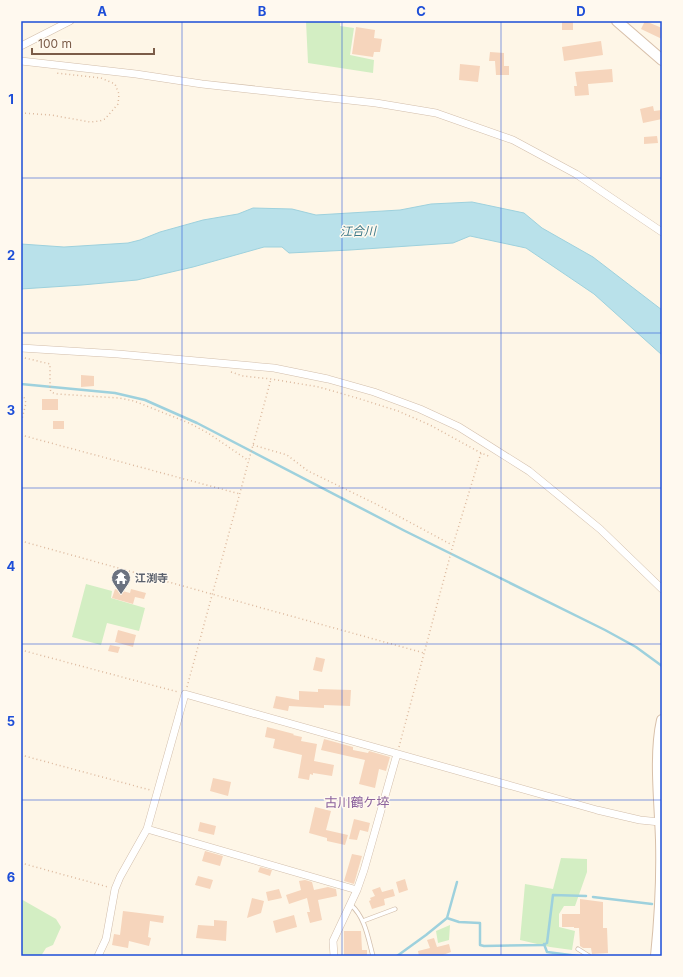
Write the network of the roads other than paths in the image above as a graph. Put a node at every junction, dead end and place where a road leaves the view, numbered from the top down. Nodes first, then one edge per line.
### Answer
1 (70, 21) edge
2 (617, 21) edge
3 (21, 46) edge
4 (662, 60) edge
5 (21, 61) edge
6 (662, 232) edge
7 (21, 348) edge
8 (662, 589) edge
9 (662, 720) edge
10 (397, 754) junction
11 (660, 822) junction
12 (147, 829) junction
13 (357, 890) junction
14 (350, 904) junction
15 (395, 909) dead end
16 (362, 921) junction
17 (578, 949) dead end
18 (98, 956) edge
19 (334, 956) edge
20 (373, 956) edge
21 (589, 956) edge
22 (656, 956) edge

1 - 3 street
2 - 4 street
5 - 6 street
7 - 8 street
9 - 11 street
10 - 11 street
10 - 12 street
10 - 13 street
11 - 22 street
12 - 13 street
12 - 18 street
13 - 14 street
14 - 16 lane
14 - 19 street
15 - 16 lane
16 - 20 lane
17 - 21 lane

